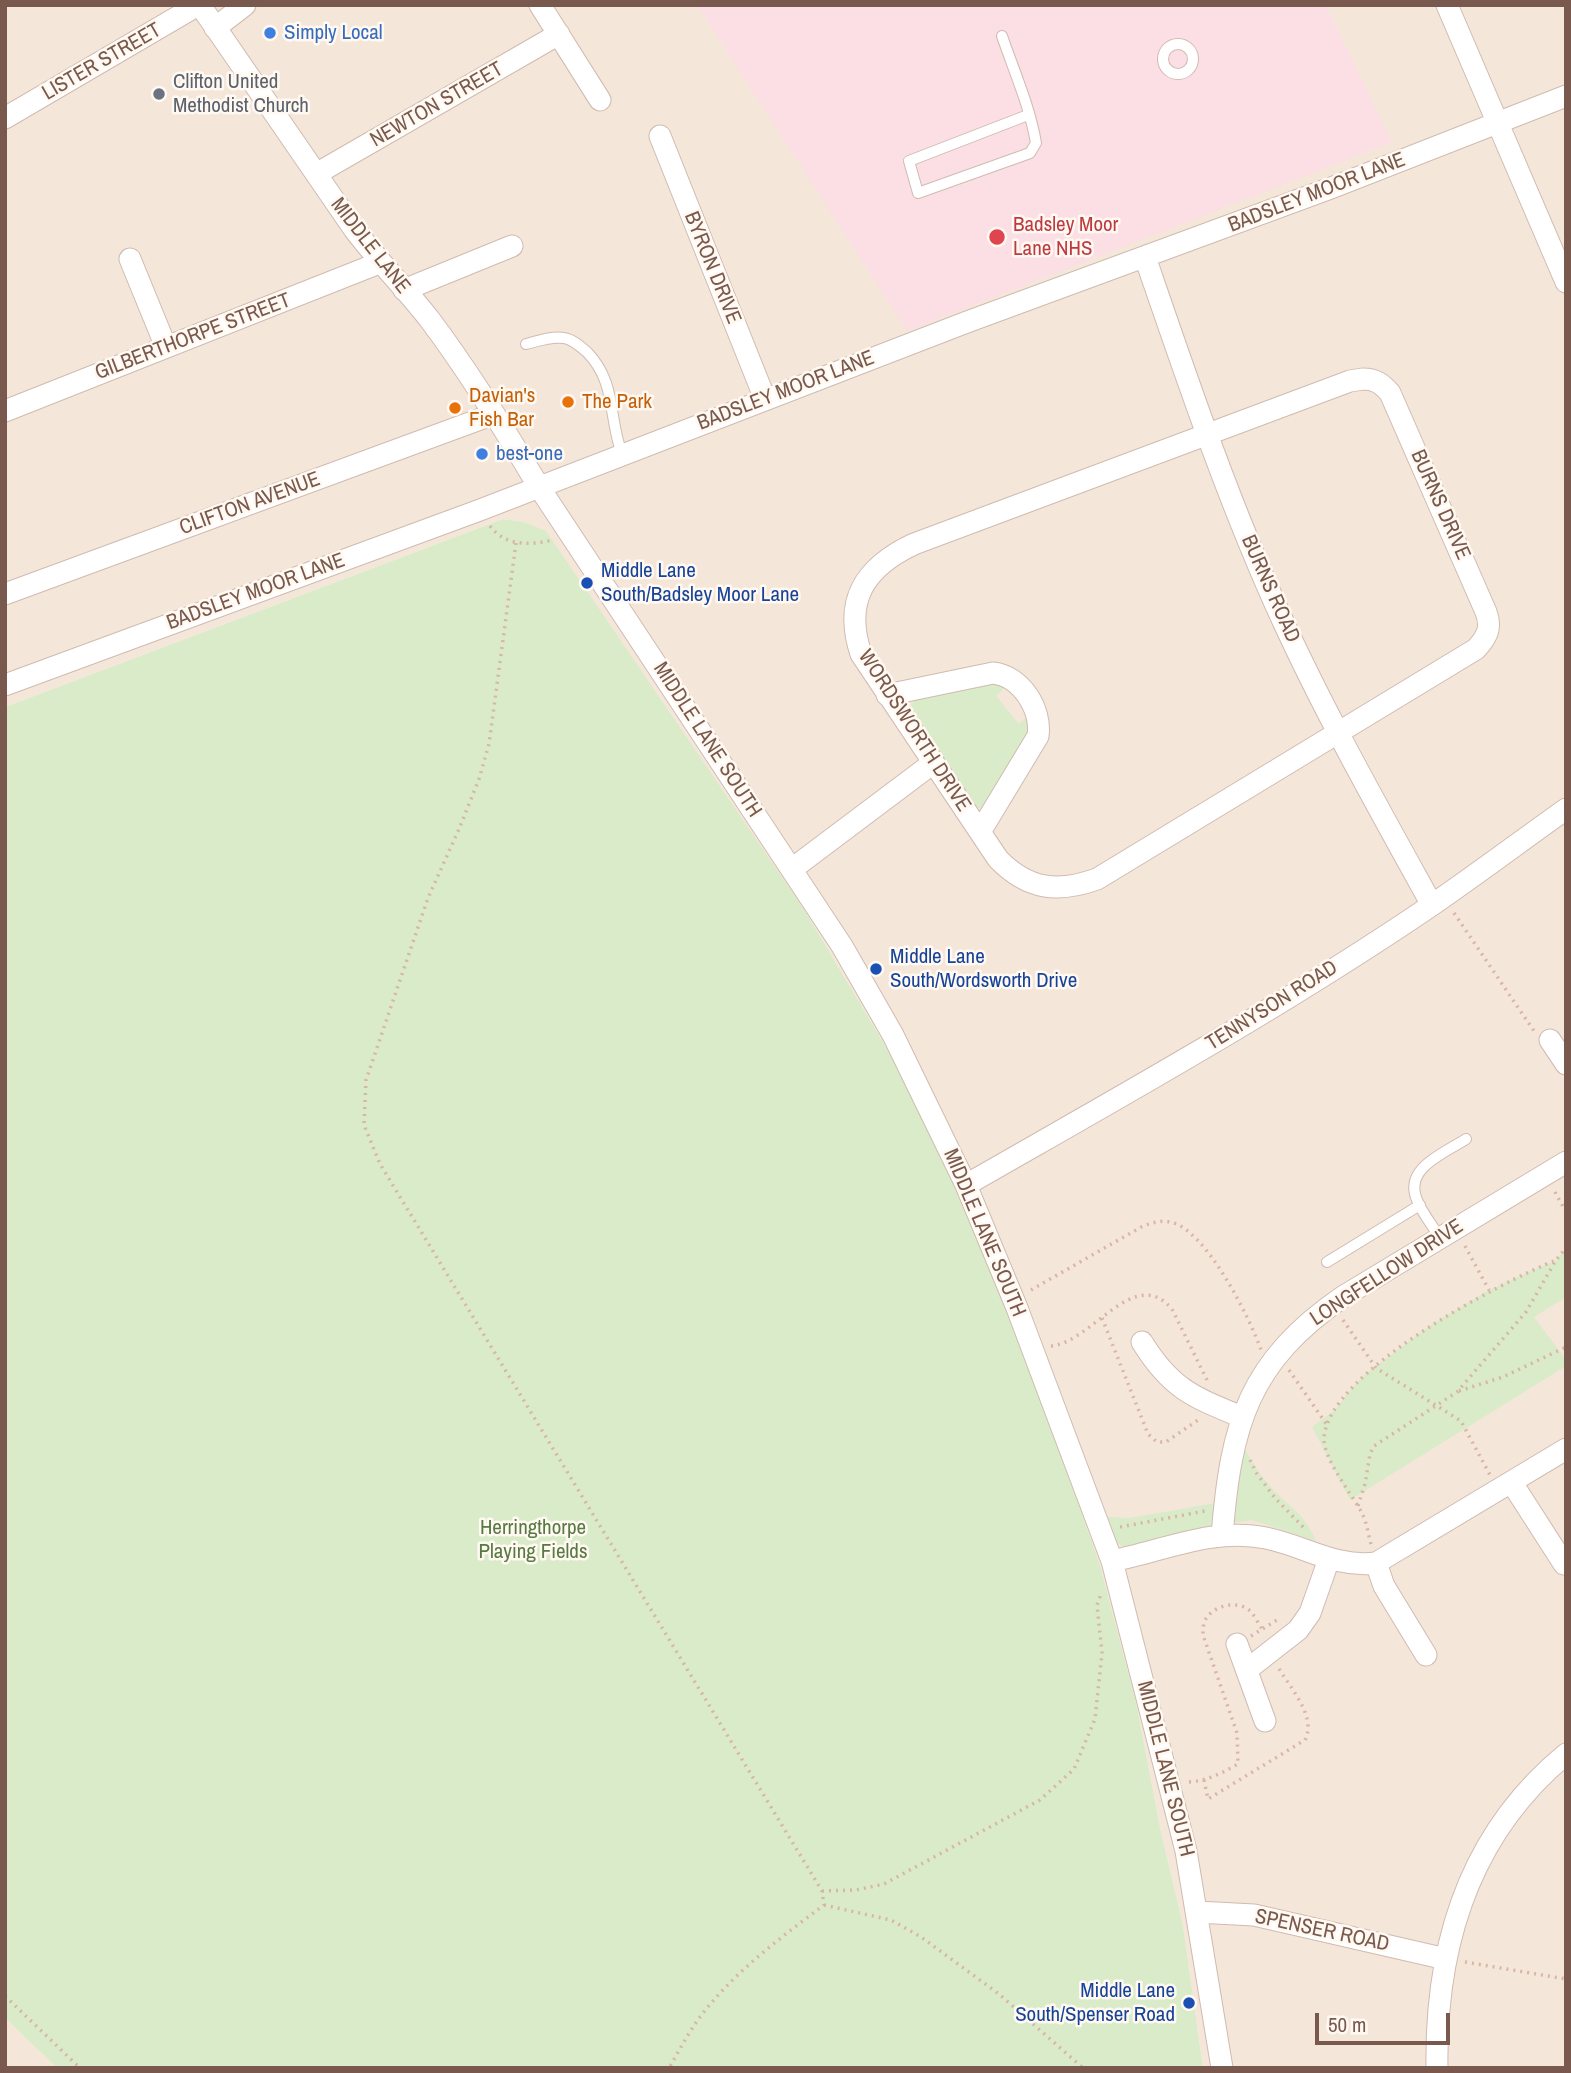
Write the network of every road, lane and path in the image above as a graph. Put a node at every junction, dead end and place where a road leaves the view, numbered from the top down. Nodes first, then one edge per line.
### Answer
1 (199, 5) edge
2 (245, 5) edge
3 (540, 5) edge
4 (1447, 5) edge
5 (215, 28) junction
6 (559, 34) junction
7 (1002, 36) dead end
8 (1566, 96) edge
9 (600, 100) dead end
10 (1028, 115) junction
11 (5, 118) edge
12 (1499, 123) junction
13 (660, 136) dead end
14 (316, 174) junction
15 (512, 246) dead end
16 (1145, 257) junction
17 (130, 259) dead end
18 (379, 263) junction
19 (1566, 282) edge
20 (404, 290) junction
21 (526, 344) dead end
22 (166, 347) junction
23 (765, 399) junction
24 (5, 411) edge
25 (494, 414) junction
26 (1206, 434) junction
27 (622, 454) junction
28 (539, 487) junction
29 (480, 510) junction
30 (569, 529) junction
31 (516, 543) junction
32 (5, 594) edge
33 (5, 685) edge
34 (887, 695) junction
35 (1337, 734) junction
36 (933, 763) junction
37 (1566, 809) edge
38 (980, 832) junction
39 (792, 869) junction
40 (1438, 901) junction
41 (1550, 1040) joint
42 (1566, 1064) edge
43 (1466, 1139) dead end
44 (1566, 1162) edge
45 (966, 1185) junction
46 (1420, 1205) junction
47 (1448, 1233) junction
48 (1566, 1248) edge
49 (1556, 1260) junction
50 (1327, 1262) dead end
51 (1489, 1290) junction
52 (1014, 1300) junction
53 (1332, 1304) junction
54 (1102, 1318) dead end
55 (1142, 1342) dead end
56 (1566, 1347) edge
57 (1272, 1361) junction
58 (1376, 1368) junction
59 (1457, 1392) junction
60 (1214, 1405) junction
61 (1438, 1405) junction
62 (1240, 1425) junction
63 (1327, 1425) junction
64 (1566, 1450) edge
65 (1505, 1487) junction
66 (1358, 1506) junction
67 (1224, 1507) junction
68 (1100, 1530) junction
69 (1222, 1536) junction
70 (1320, 1556) junction
71 (1112, 1561) junction
72 (1376, 1563) junction
73 (1564, 1564) edge
74 (1262, 1629) dead end
75 (1237, 1644) dead end
76 (1426, 1655) dead end
77 (1248, 1669) junction
78 (1265, 1721) dead end
79 (1566, 1754) edge
80 (1169, 1783) junction
81 (822, 1891) junction
82 (824, 1905) junction
83 (1197, 1912) junction
84 (1446, 1959) junction
85 (1566, 1979) edge
86 (5, 1996) edge
87 (80, 2068) edge
88 (669, 2068) edge
89 (1083, 2068) edge
90 (1222, 2068) edge
91 (1437, 2068) edge

1 - 5 street, MIDDLE LANE
1 - 11 street, LISTER STREET
2 - 5 street
3 - 6 street
4 - 12 street
5 - 14 street, MIDDLE LANE
6 - 9 street
6 - 14 street, NEWTON STREET
7 - 10 lane
8 - 12 street, BADSLEY MOOR LANE
10 - 10 lane
12 - 16 street, BADSLEY MOOR LANE
12 - 19 street
13 - 23 street, BYRON DRIVE
14 - 18 street, MIDDLE LANE
15 - 20 street
16 - 23 street, BADSLEY MOOR LANE
16 - 26 street, BURNS ROAD
17 - 22 street
18 - 20 street, MIDDLE LANE
18 - 22 street, GILBERTHORPE STREET
20 - 25 street, MIDDLE LANE
21 - 27 lane
22 - 24 street, GILBERTHORPE STREET
23 - 27 street, BADSLEY MOOR LANE
25 - 28 street, MIDDLE LANE
25 - 32 street, CLIFTON AVENUE
26 - 34 street, WORDSWORTH DRIVE
26 - 35 street, BURNS ROAD
26 - 35 street, BURNS DRIVE
27 - 28 street, BADSLEY MOOR LANE
28 - 29 street, BADSLEY MOOR LANE
28 - 30 street, MIDDLE LANE SOUTH
29 - 31 path
29 - 33 street, BADSLEY MOOR LANE
30 - 31 path
30 - 39 street, MIDDLE LANE SOUTH
31 - 81 path
34 - 36 street, WORDSWORTH DRIVE
34 - 38 street
35 - 38 street, WORDSWORTH DRIVE
35 - 40 street, BURNS ROAD
36 - 38 street, WORDSWORTH DRIVE
36 - 39 street
37 - 40 street, TENNYSON ROAD
39 - 45 street, MIDDLE LANE SOUTH
40 - 41 path
40 - 45 street, TENNYSON ROAD
41 - 42 street
43 - 46 lane
44 - 47 street, LONGFELLOW DRIVE
45 - 52 street, MIDDLE LANE SOUTH
46 - 47 lane
46 - 50 lane
47 - 51 path
47 - 53 street, LONGFELLOW DRIVE
48 - 49 path
49 - 51 path
49 - 59 path
51 - 58 path
52 - 57 path
52 - 68 street, MIDDLE LANE SOUTH
53 - 57 street, LONGFELLOW DRIVE
53 - 58 path
54 - 60 path
55 - 60 street
56 - 59 path
57 - 62 street, LONGFELLOW DRIVE
57 - 63 path
58 - 61 path
58 - 63 path
59 - 61 path
60 - 62 street
61 - 65 path
61 - 66 path
62 - 67 street, LONGFELLOW DRIVE
62 - 70 path
63 - 66 path
64 - 65 street
65 - 72 street
65 - 73 street
66 - 72 path
67 - 68 path
67 - 69 street, LONGFELLOW DRIVE
68 - 71 street, MIDDLE LANE SOUTH
69 - 70 street
69 - 71 street
70 - 72 street
70 - 77 street
71 - 80 street, MIDDLE LANE SOUTH
71 - 81 path
72 - 76 street
74 - 80 path
75 - 77 street
77 - 78 street
79 - 84 street
80 - 83 street, MIDDLE LANE SOUTH
81 - 82 path
82 - 88 path
82 - 89 path
83 - 84 street, SPENSER ROAD
83 - 90 street, MIDDLE LANE SOUTH
84 - 85 path
84 - 91 street
86 - 87 path

